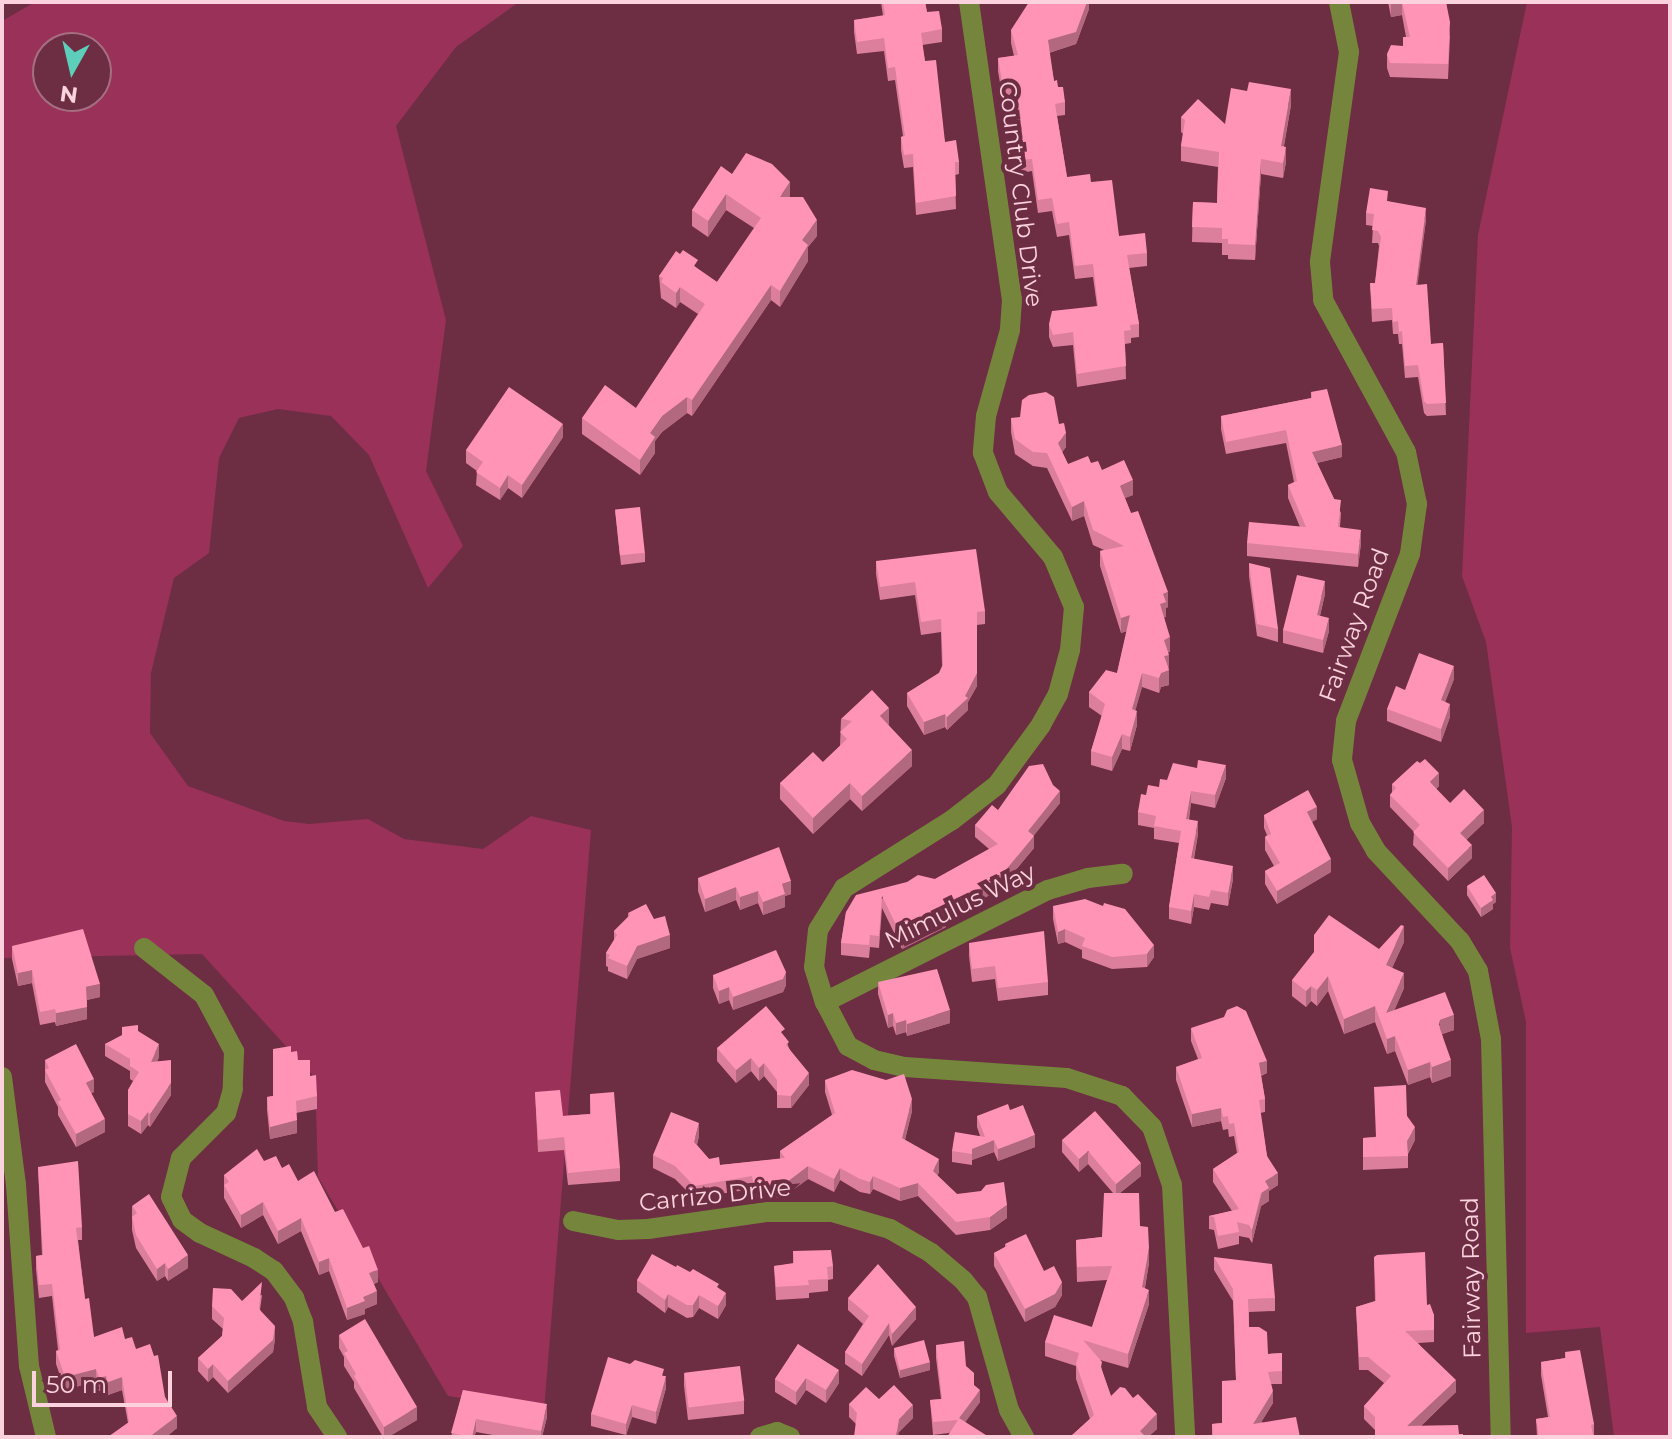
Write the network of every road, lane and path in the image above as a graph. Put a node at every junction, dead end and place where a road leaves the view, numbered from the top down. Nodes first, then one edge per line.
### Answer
1 (969, 2) edge
2 (1339, 2) edge
3 (1123, 874) dead end
4 (144, 948) dead end
5 (825, 1002) junction
6 (2, 1077) edge
7 (573, 1221) dead end
8 (46, 1437) edge
9 (337, 1437) edge
10 (760, 1437) edge
11 (790, 1437) edge
12 (1024, 1437) edge
13 (1185, 1437) edge
14 (1501, 1437) edge

1 - 5 street, Country Club Drive
2 - 14 street, Fairway Road
3 - 5 street, Mimulus Way
4 - 9 street
5 - 13 street, Country Club Drive
6 - 8 street
7 - 12 street, Carrizo Drive
10 - 11 street

